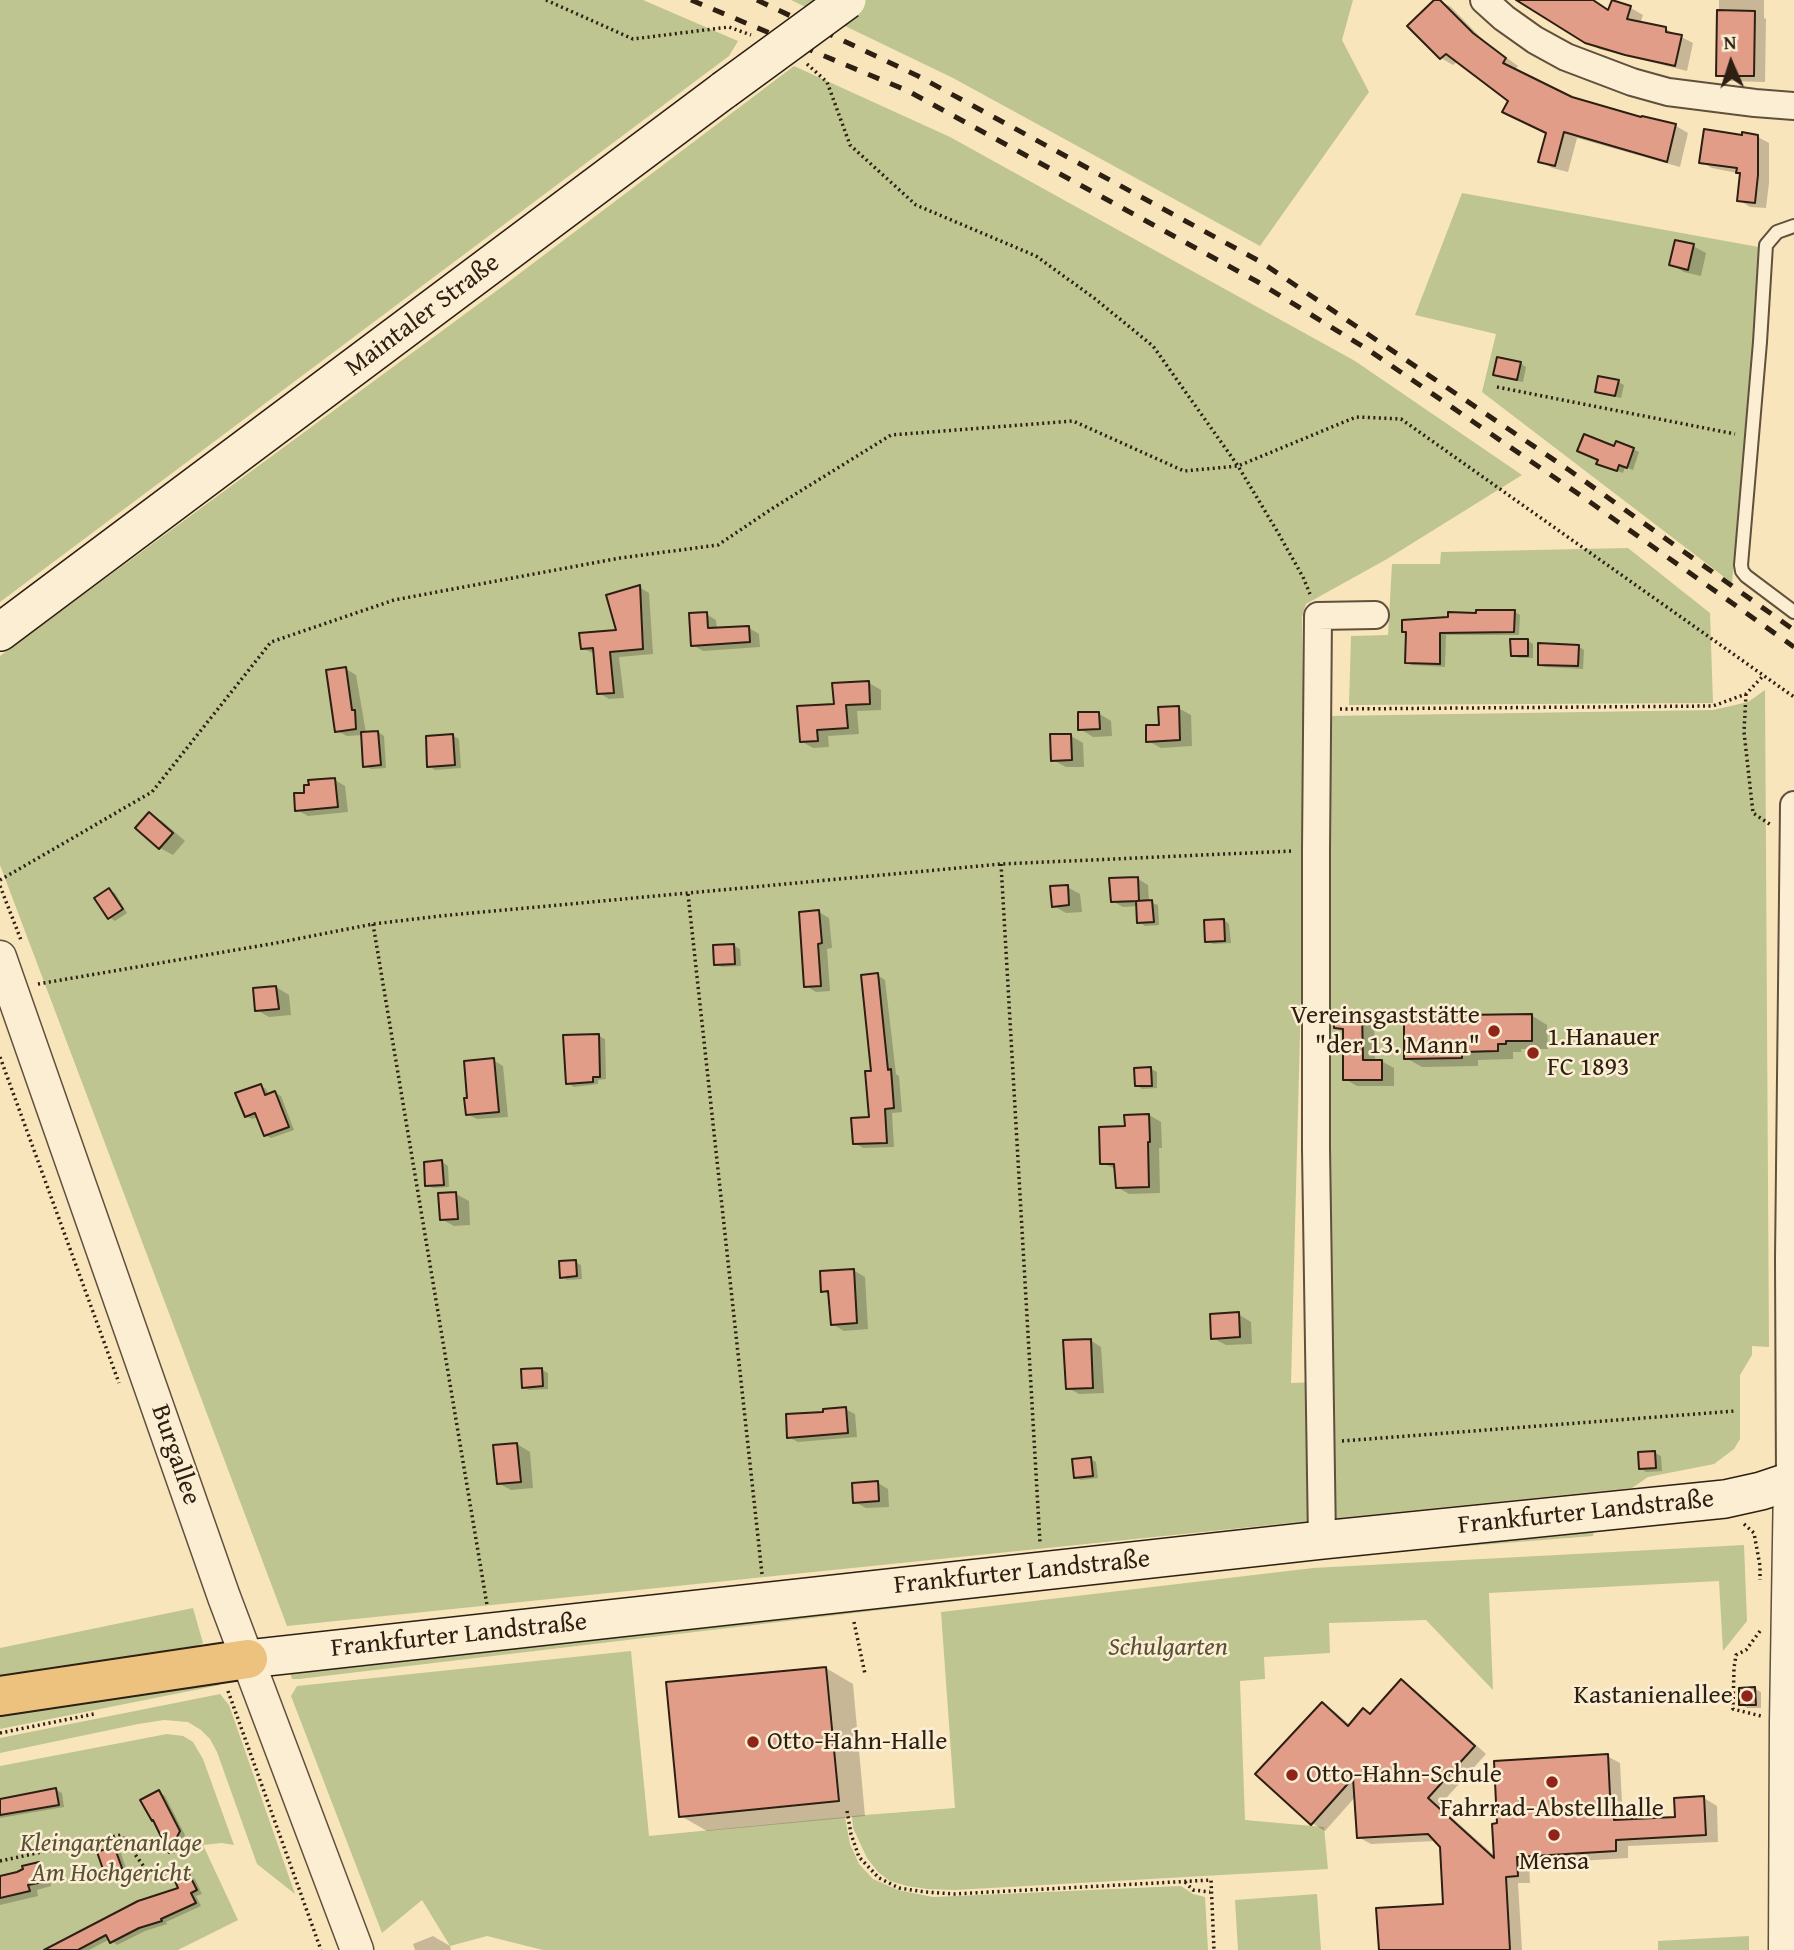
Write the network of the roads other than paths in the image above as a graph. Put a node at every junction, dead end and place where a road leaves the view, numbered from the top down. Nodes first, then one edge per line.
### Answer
1 (847, 0) edge
2 (1484, 0) edge
3 (1794, 106) edge
4 (1794, 226) edge
5 (1794, 612) edge
6 (1375, 615) dead end
7 (0, 632) edge
8 (1794, 805) edge
9 (1793, 837) edge
10 (0, 957) edge
11 (1792, 1481) edge
12 (1322, 1541) junction
13 (238, 1673) junction
14 (0, 1694) edge
15 (357, 1950) edge
16 (1786, 1950) edge

1 - 7 main road, Maintaler Straße, bridge
2 - 3 street
4 - 5 lane
6 - 12 street
8 - 9 street
9 - 11 street
10 - 13 street, Burgallee
11 - 12 main road, Frankfurter Landstraße
11 - 16 street
12 - 13 main road, Frankfurter Landstraße
13 - 14 highway
13 - 15 street, Burgallee

